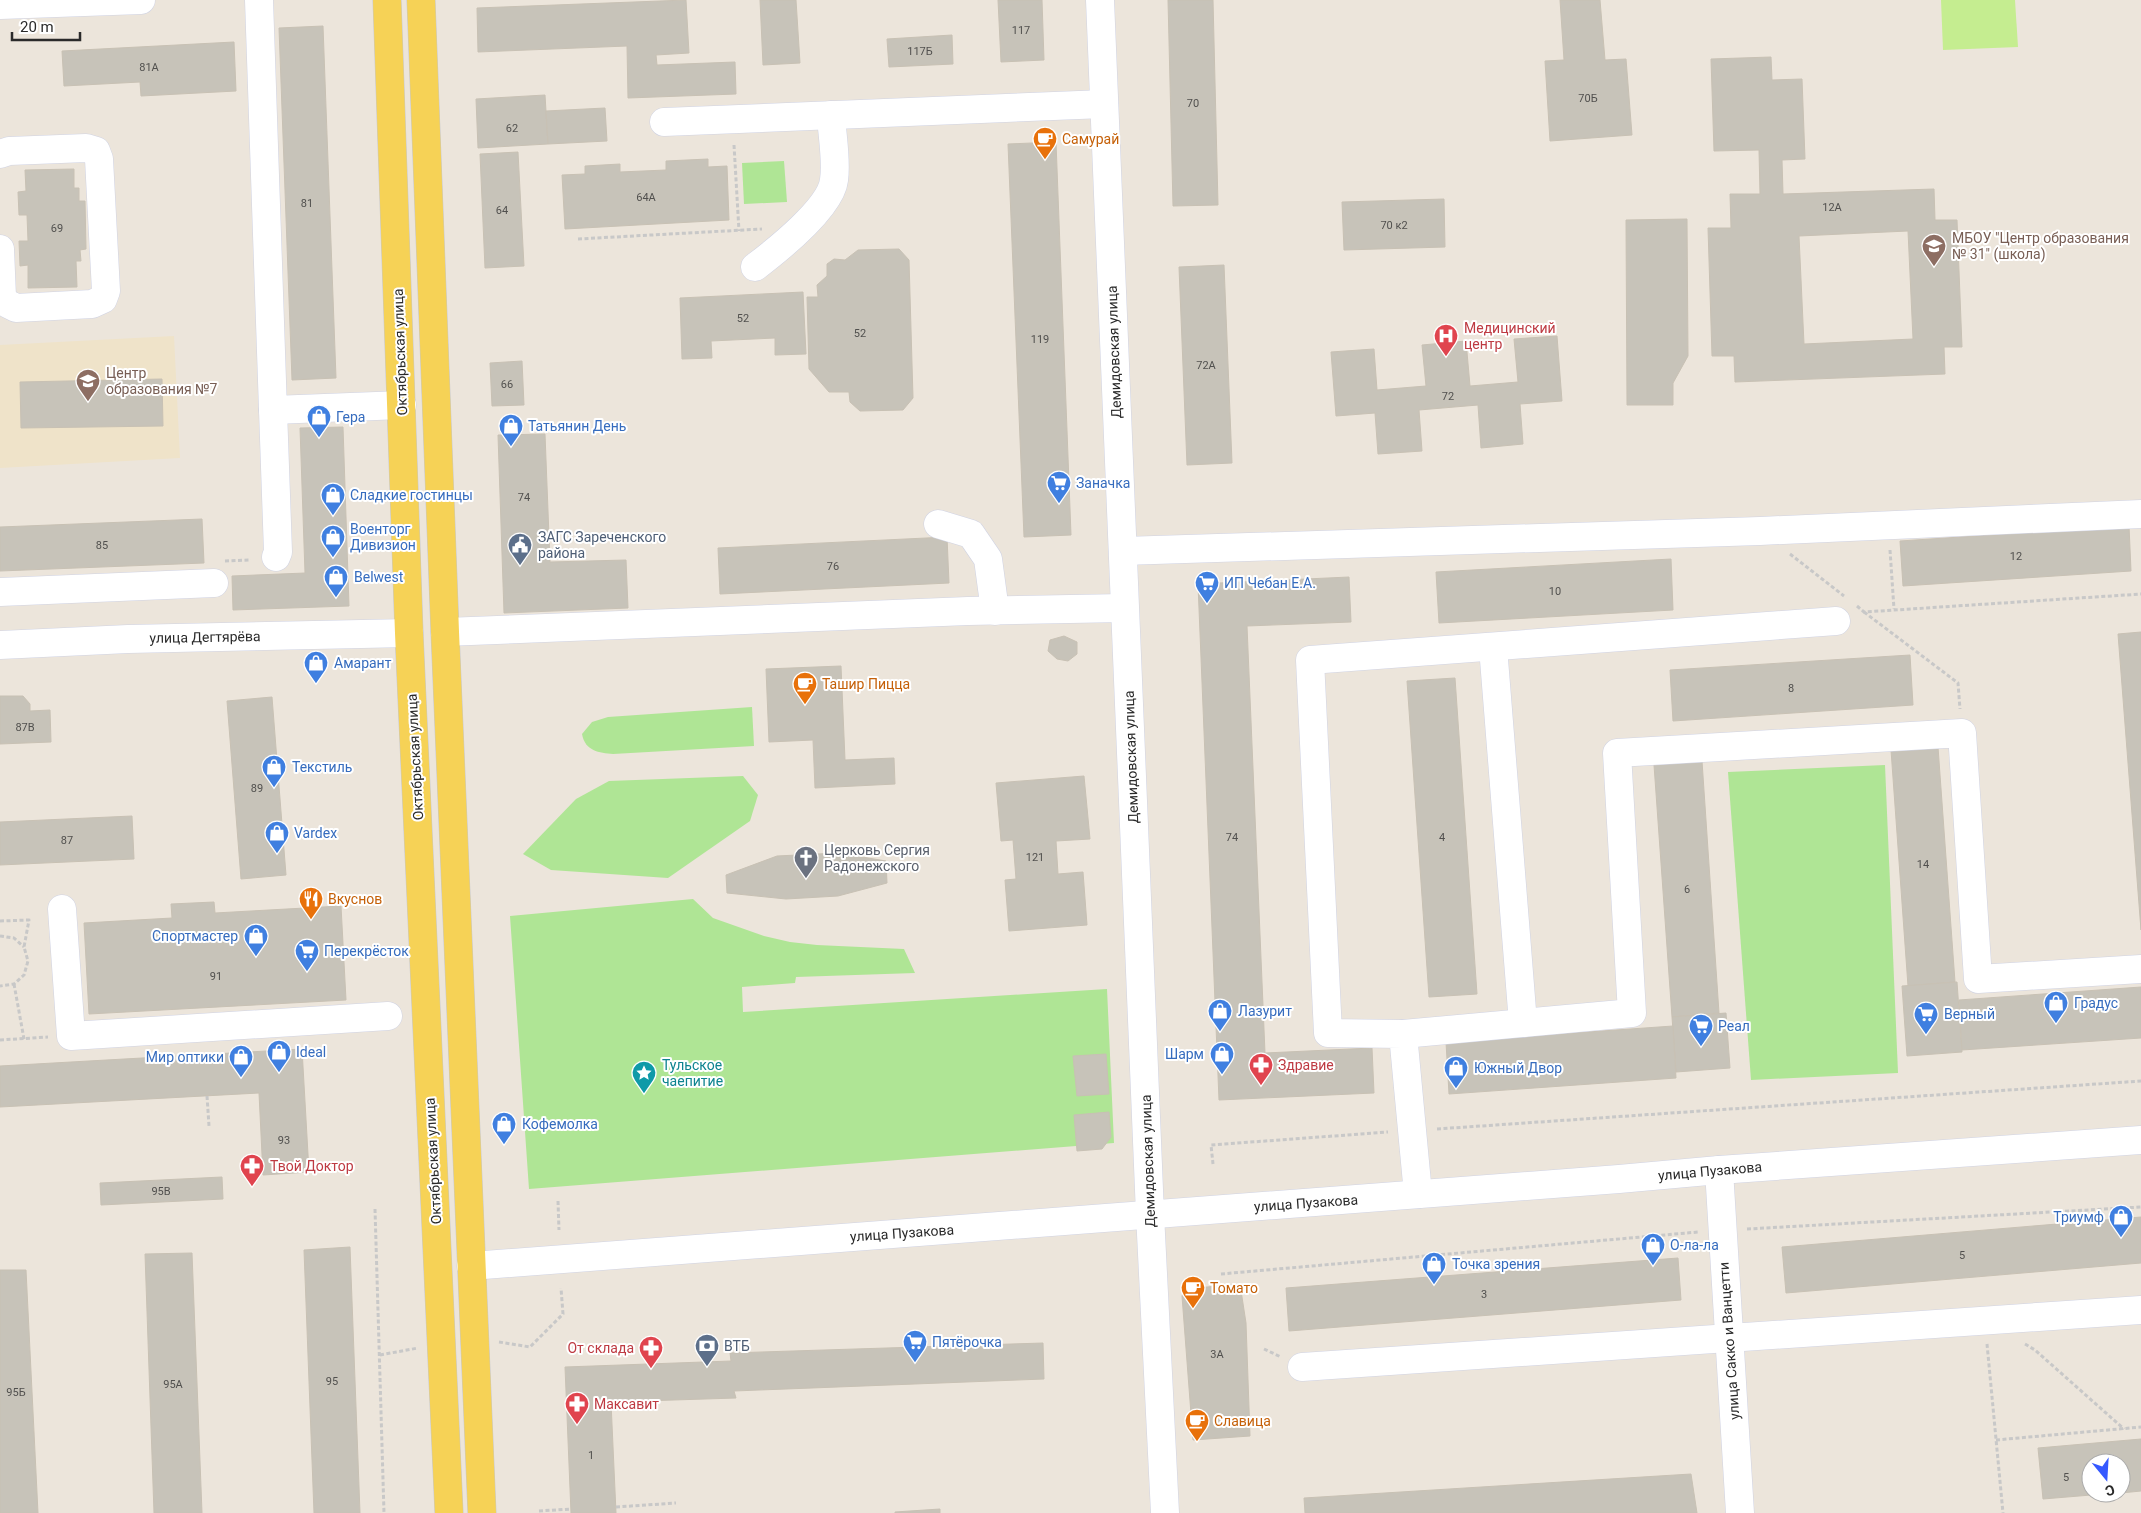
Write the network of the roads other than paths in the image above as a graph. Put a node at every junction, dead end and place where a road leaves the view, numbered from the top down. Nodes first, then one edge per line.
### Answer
1 (141, 0) edge
2 (259, 0) edge
3 (387, 0) edge
4 (421, 0) edge
5 (1100, 0) edge
6 (0, 5) edge
7 (1104, 104) junction
8 (831, 115) junction
9 (664, 122) dead end
10 (0, 154) edge
11 (0, 249) edge
12 (755, 268) dead end
13 (1, 278) edge
14 (402, 405) junction
15 (273, 410) junction
16 (2141, 514) edge
17 (938, 524) dead end
18 (1123, 551) junction
19 (276, 556) dead end
20 (214, 583) dead end
21 (0, 592) edge
22 (1124, 608) junction
23 (1847, 609) road end
24 (995, 611) junction
25 (445, 632) junction
26 (410, 633) junction
27 (0, 645) edge
28 (1493, 647) junction
29 (62, 909) dead end
30 (2141, 969) edge
31 (388, 1016) dead end
32 (1523, 1023) junction
33 (1402, 1034) junction
34 (2141, 1140) edge
35 (1719, 1170) junction
36 (1418, 1194) junction
37 (468, 1204) junction
38 (435, 1206) junction
39 (1150, 1214) junction
40 (470, 1266) junction
41 (438, 1268) junction
42 (2141, 1310) edge
43 (1729, 1339) junction
44 (1302, 1367) dead end
45 (449, 1513) edge
46 (482, 1513) edge
47 (1166, 1513) edge
48 (1740, 1513) edge

1 - 6 street
2 - 15 street
3 - 14 main road, Октябрьская улица
4 - 25 main road
5 - 7 street, Демидовская улица
7 - 8 street
7 - 18 street, Демидовская улица
8 - 9 street
8 - 12 street
10 - 13 street
11 - 13 street
14 - 15 street
14 - 26 main road, Октябрьская улица
15 - 19 street
16 - 18 street
17 - 24 street
18 - 22 street, Демидовская улица
20 - 21 street
22 - 24 street
22 - 39 street, Демидовская улица
23 - 28 street
24 - 25 street
25 - 37 main road
26 - 27 street, улица Дегтярёва
26 - 38 main road, Октябрьская улица
28 - 32 street
28 - 33 street
29 - 31 street
30 - 32 street
32 - 33 street
33 - 36 street
34 - 35 street, улица Пузакова
35 - 36 street, улица Пузакова
35 - 43 street, улица Сакко и Ванцетти
36 - 39 street, улица Пузакова
37 - 38 main road
37 - 40 main road
38 - 41 main road, Октябрьская улица
39 - 40 street, улица Пузакова
39 - 47 street, Демидовская улица
40 - 41 main road
40 - 46 main road
41 - 45 main road, Октябрьская улица
42 - 43 street
43 - 44 street
43 - 48 street, улица Сакко и Ванцетти

